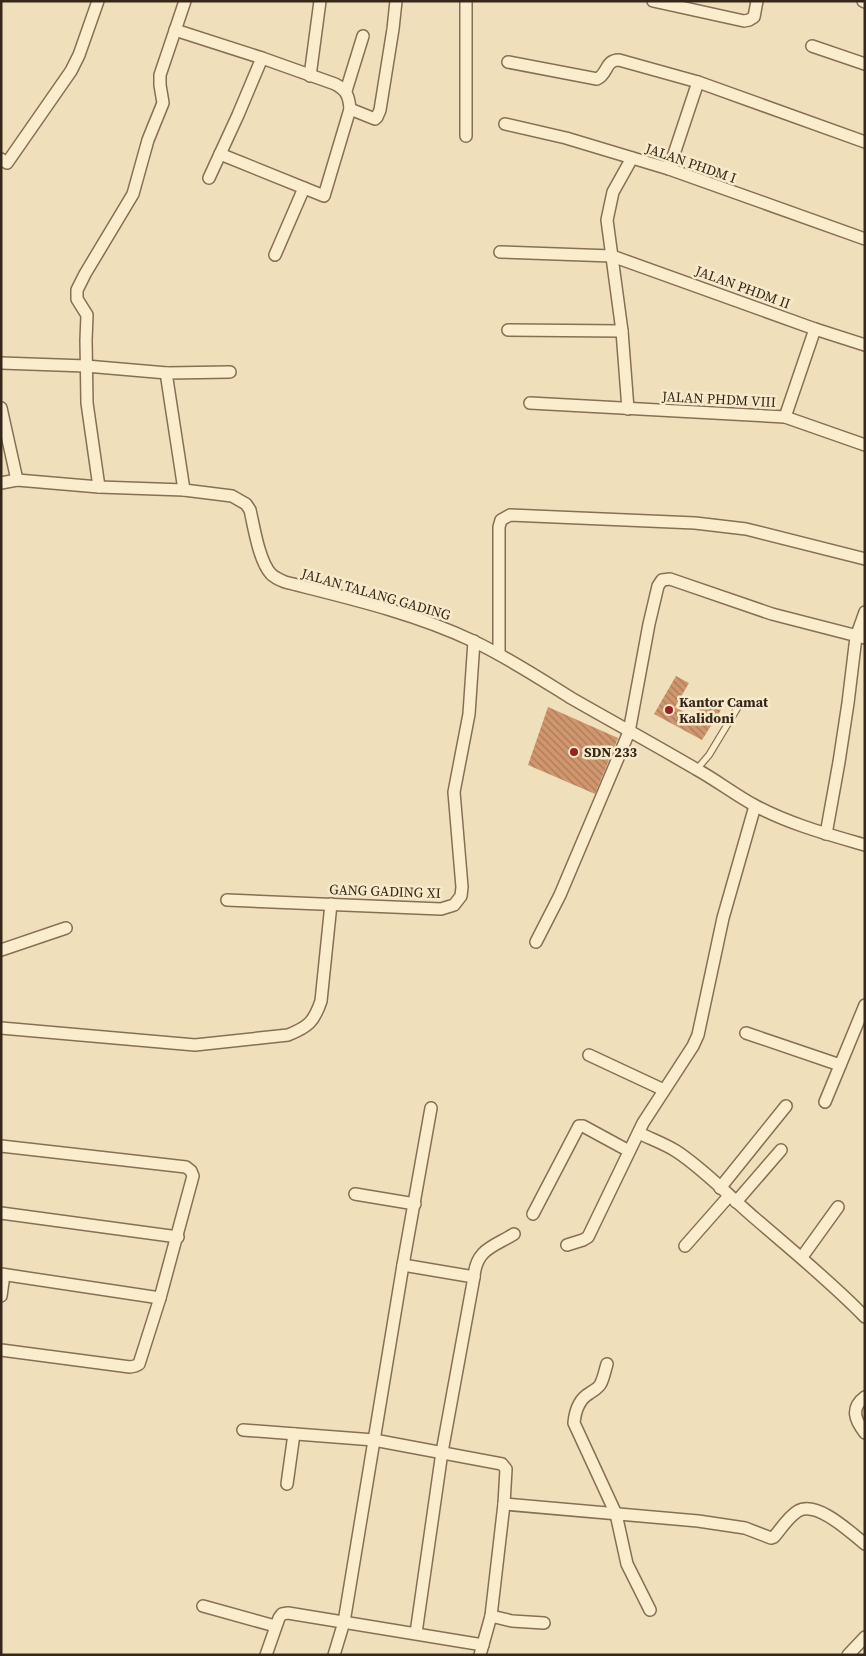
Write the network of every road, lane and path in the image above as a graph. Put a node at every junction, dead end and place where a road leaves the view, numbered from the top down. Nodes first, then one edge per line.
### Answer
1 (98, 1) edge
2 (185, 1) edge
3 (320, 1) edge
4 (396, 1) edge
5 (466, 1) edge
6 (653, 1) edge
7 (757, 1) edge
8 (175, 30) junction
9 (362, 36) dead end
10 (812, 46) dead end
11 (262, 58) junction
12 (508, 62) dead end
13 (865, 64) edge
14 (310, 76) junction
15 (698, 82) junction
16 (346, 91) junction
17 (350, 110) junction
18 (505, 124) dead end
19 (466, 136) dead end
20 (865, 142) edge
21 (220, 154) junction
22 (632, 158) junction
23 (3, 165) edge
24 (669, 169) junction
25 (209, 178) dead end
26 (304, 188) junction
27 (865, 239) edge
28 (500, 252) dead end
29 (276, 256) dead end
30 (612, 256) junction
31 (508, 330) dead end
32 (815, 330) junction
33 (622, 331) junction
34 (865, 345) edge
35 (1, 363) edge
36 (86, 366) junction
37 (167, 372) junction
38 (230, 372) dead end
39 (530, 403) dead end
40 (1, 408) edge
41 (628, 409) junction
42 (785, 418) junction
43 (865, 445) edge
44 (17, 480) junction
45 (1, 483) edge
46 (99, 487) junction
47 (184, 490) junction
48 (865, 559) edge
49 (865, 612) edge
50 (860, 638) edge
51 (474, 641) junction
52 (499, 654) junction
53 (741, 702) dead end
54 (629, 732) junction
55 (697, 770) junction
56 (755, 806) junction
57 (826, 834) junction
58 (865, 845) edge
59 (227, 900) dead end
60 (331, 904) junction
61 (66, 928) dead end
62 (536, 942) dead end
63 (1, 950) edge
64 (865, 1005) edge
65 (1, 1028) edge
66 (746, 1033) dead end
67 (589, 1055) dead end
68 (840, 1065) junction
69 (664, 1090) junction
70 (825, 1102) dead end
71 (786, 1106) dead end
72 (431, 1108) dead end
73 (639, 1133) junction
74 (1, 1146) edge
75 (782, 1150) dead end
76 (629, 1151) junction
77 (354, 1194) dead end
78 (728, 1195) junction
79 (415, 1204) junction
80 (838, 1207) dead end
81 (1, 1213) edge
82 (533, 1214) dead end
83 (514, 1234) dead end
84 (178, 1237) junction
85 (567, 1245) dead end
86 (684, 1246) dead end
87 (802, 1258) junction
88 (404, 1264) junction
89 (3, 1274) edge
90 (474, 1277) junction
91 (1, 1296) edge
92 (160, 1298) junction
93 (865, 1317) edge
94 (1, 1350) edge
95 (607, 1364) dead end
96 (865, 1397) edge
97 (243, 1430) dead end
98 (865, 1433) edge
99 (294, 1434) junction
100 (374, 1440) junction
101 (442, 1452) junction
102 (287, 1484) dead end
103 (504, 1504) junction
104 (616, 1514) junction
105 (865, 1544) edge
106 (203, 1606) dead end
107 (650, 1610) dead end
108 (491, 1616) junction
109 (344, 1622) junction
110 (544, 1623) dead end
111 (275, 1626) junction
112 (416, 1633) junction
113 (865, 1637) edge
114 (481, 1650) edge
115 (266, 1655) edge
116 (334, 1655) edge
117 (848, 1655) edge

1 - 23 street
2 - 8 street
3 - 14 street
4 - 17 street
5 - 19 street
6 - 7 street
8 - 11 street
8 - 36 street
9 - 16 street
10 - 13 street
11 - 14 street
11 - 21 street
12 - 15 street
14 - 16 street
15 - 20 street
15 - 24 street
16 - 17 street
17 - 26 street
18 - 22 street, JALAN PHDM I
21 - 25 street
21 - 26 street
22 - 24 street, JALAN PHDM I
22 - 30 street
24 - 27 street, JALAN PHDM I
26 - 29 street
28 - 30 street, JALAN PHDM II
30 - 32 street, JALAN PHDM II
30 - 33 street
31 - 33 street
32 - 34 street, JALAN PHDM II
32 - 42 street
33 - 41 street
35 - 36 street
36 - 37 street
36 - 46 street
37 - 38 street
37 - 47 street
39 - 41 street, JALAN PHDM VIII
40 - 44 street
41 - 42 street, JALAN PHDM VIII
42 - 43 street, JALAN PHDM VIII
44 - 45 street, JALAN TALANG GADING
44 - 46 street, JALAN TALANG GADING
46 - 47 street, JALAN TALANG GADING
47 - 51 street, JALAN TALANG GADING
48 - 52 street
49 - 50 street
50 - 54 street
50 - 57 street
51 - 52 street, JALAN TALANG GADING
51 - 60 street, GANG GADING XI
52 - 54 street, JALAN TALANG GADING
53 - 55 lane
54 - 55 street, JALAN TALANG GADING
54 - 62 street
55 - 56 street, JALAN TALANG GADING
56 - 57 street, JALAN TALANG GADING
56 - 69 street
57 - 58 street, JALAN TALANG GADING
59 - 60 street, GANG GADING XI
60 - 65 street
61 - 63 street
64 - 68 street
66 - 68 street
67 - 69 street
68 - 70 street
69 - 73 street
71 - 78 street
72 - 79 street
73 - 76 street
73 - 78 street
74 - 84 street
75 - 78 street
76 - 82 street
76 - 85 street
77 - 79 street
78 - 86 street
78 - 87 street
79 - 88 street
80 - 87 street
81 - 84 street
83 - 90 street
84 - 92 street
87 - 93 street
88 - 90 street
88 - 100 street
89 - 91 street
89 - 92 street
90 - 101 street
92 - 94 street
95 - 104 street
96 - 98 street
97 - 99 street
99 - 100 street
99 - 102 street
100 - 101 street
100 - 109 street
101 - 103 street
101 - 112 street
103 - 104 street
103 - 108 street
104 - 105 street
104 - 107 street
106 - 111 street
108 - 110 street
108 - 114 street
109 - 111 street
109 - 112 street
109 - 116 street
111 - 115 street
112 - 114 street
113 - 117 street

